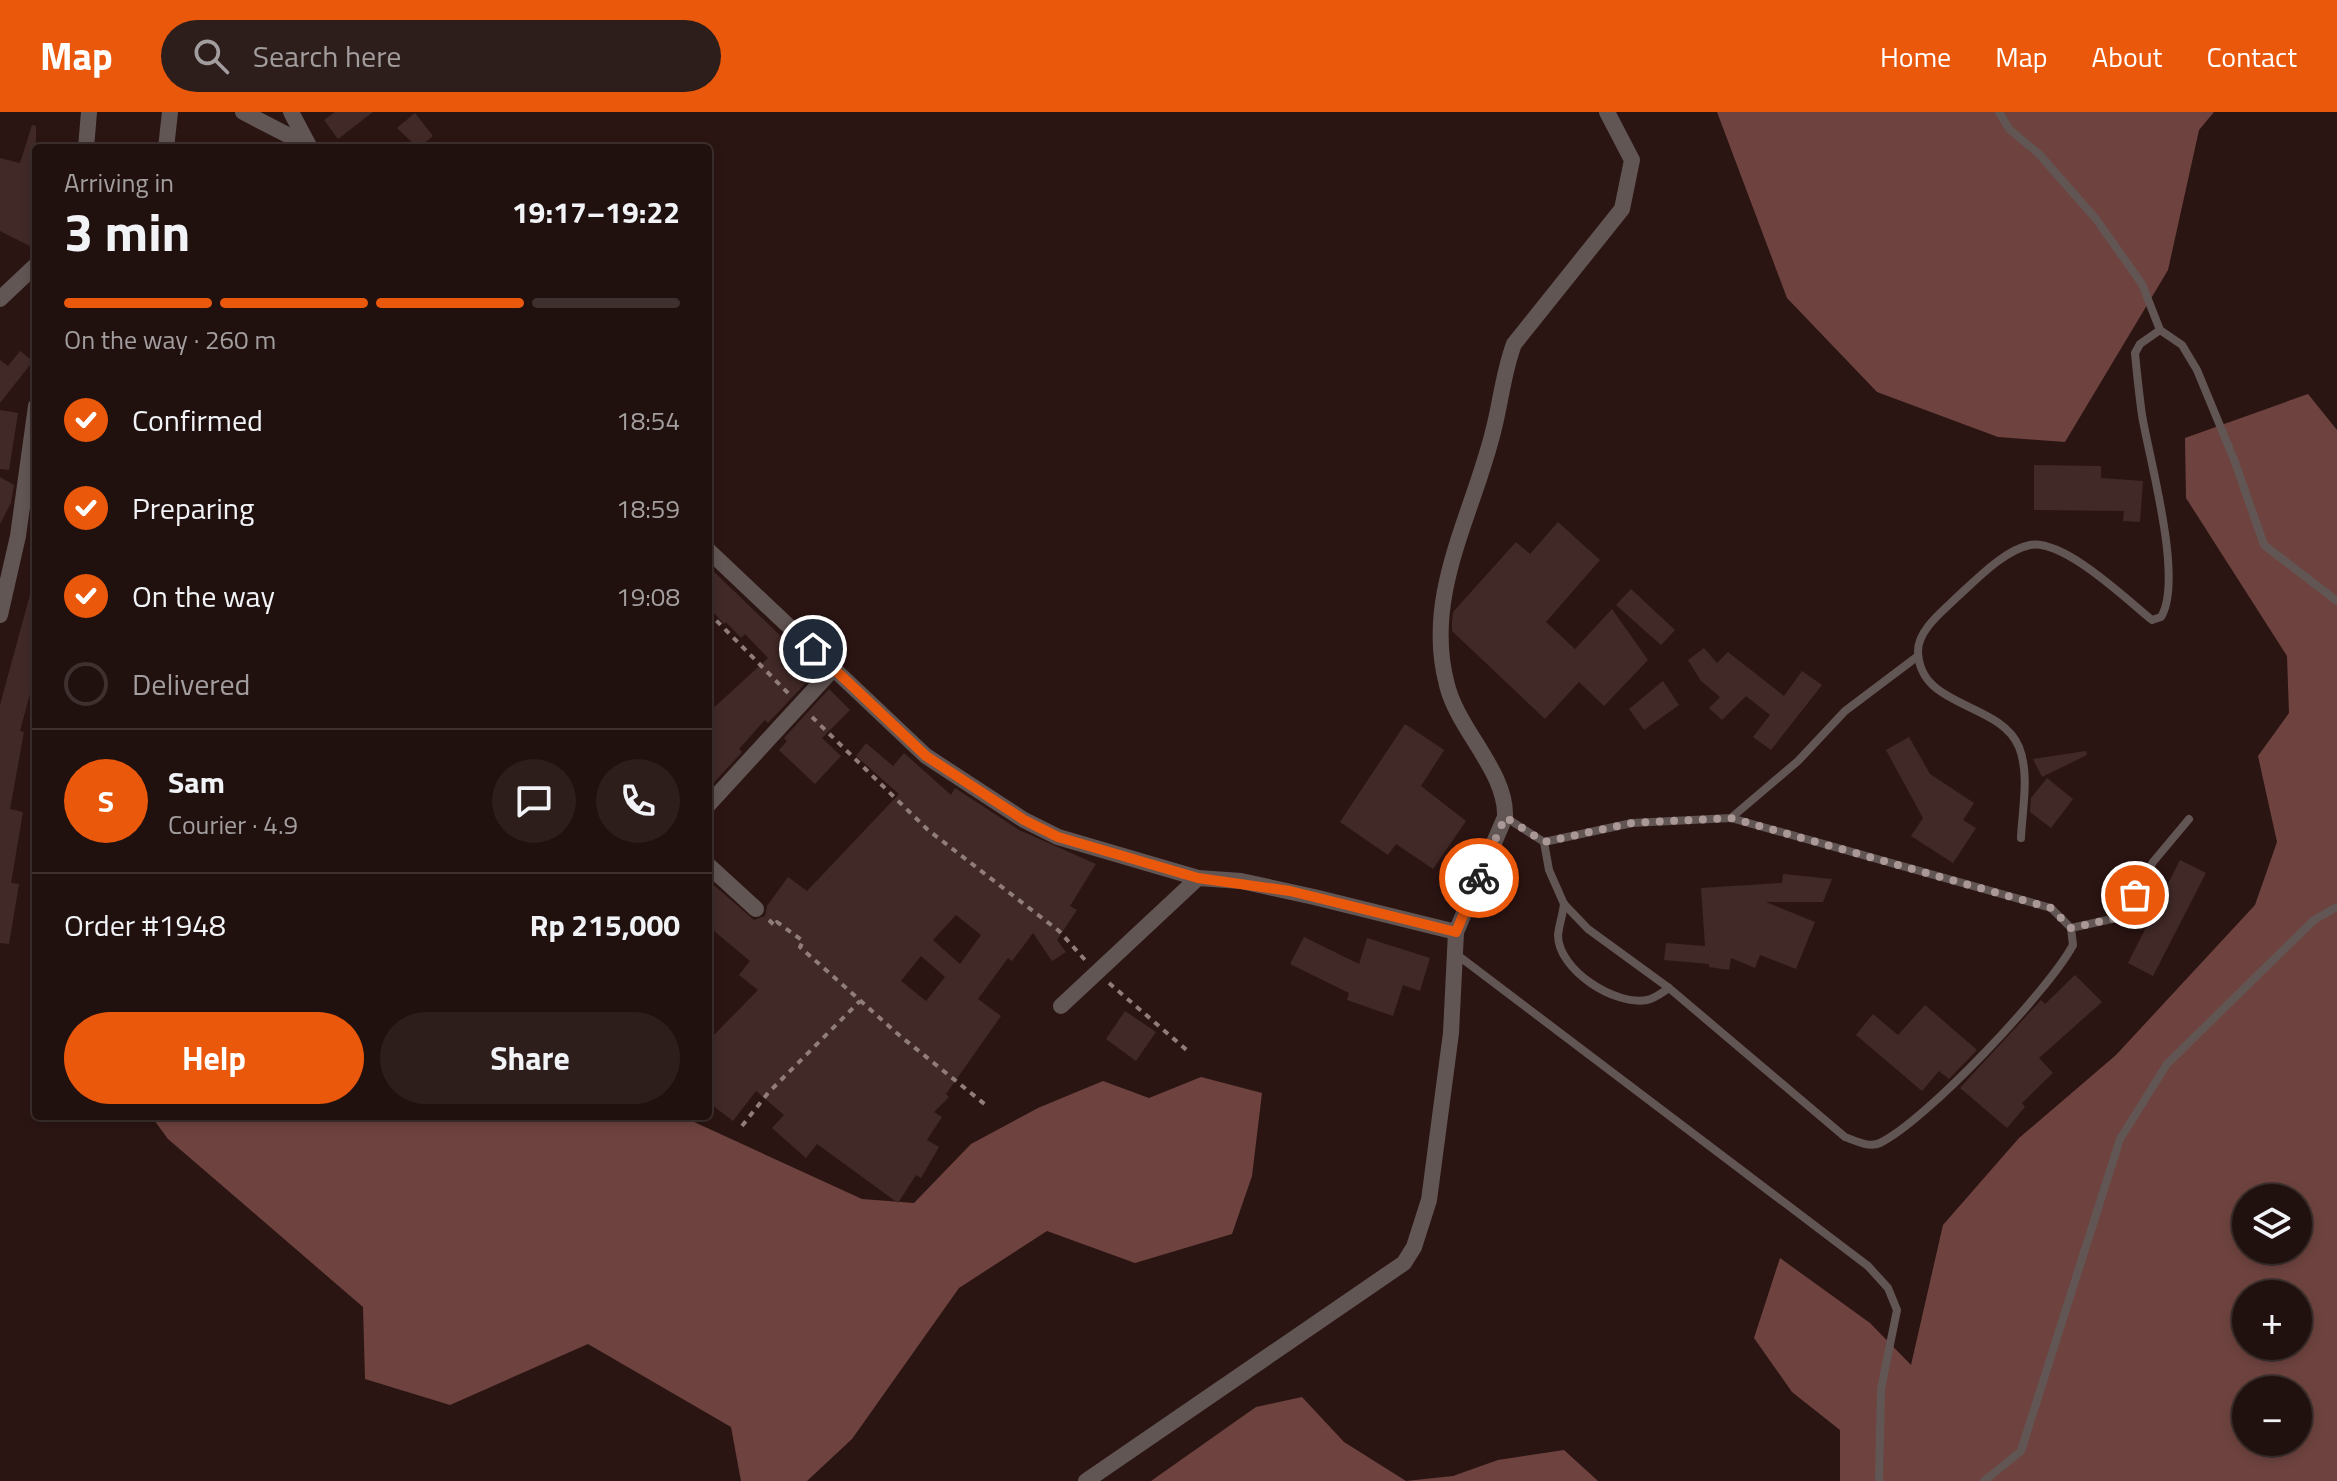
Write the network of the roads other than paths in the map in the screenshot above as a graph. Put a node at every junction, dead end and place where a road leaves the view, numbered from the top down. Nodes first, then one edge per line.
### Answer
1 (89, 112) edge
2 (170, 112) edge
3 (243, 112) edge
4 (291, 112) edge
5 (1607, 112) edge
6 (1999, 112) edge
7 (86, 144) edge
8 (166, 144) edge
9 (304, 144) edge
10 (308, 144) edge
11 (32, 269) edge
12 (0, 299) edge
13 (2160, 330) junction
14 (32, 435) edge
15 (712, 554) edge
16 (2337, 601) edge
17 (0, 615) edge
18 (1918, 656) junction
19 (834, 668) junction
20 (712, 801) edge
21 (1505, 817) junction
22 (1731, 818) junction
23 (2189, 819) dead end
24 (2021, 838) dead end
25 (1544, 842) junction
26 (712, 869) edge
27 (1198, 878) junction
28 (1564, 904) junction
29 (2337, 907) edge
30 (756, 909) road end
31 (2071, 928) junction
32 (1456, 932) junction
33 (1455, 953) junction
34 (1669, 988) junction
35 (1061, 1006) dead end
36 (1086, 1481) edge
37 (1879, 1481) edge
38 (1984, 1481) edge

1 - 7 street
2 - 8 street
3 - 9 street
4 - 10 street
5 - 21 street
6 - 13 lane
11 - 12 street
13 - 16 lane
13 - 18 lane
14 - 17 street
15 - 19 street
18 - 22 lane
18 - 24 lane
19 - 20 street
19 - 27 street
21 - 25 lane
21 - 32 street
22 - 25 lane
22 - 31 lane
23 - 31 lane
25 - 28 lane
26 - 30 street
27 - 32 street
27 - 35 street
28 - 34 lane
28 - 34 lane
29 - 38 lane
31 - 34 lane
32 - 33 street
33 - 36 street
33 - 37 lane

